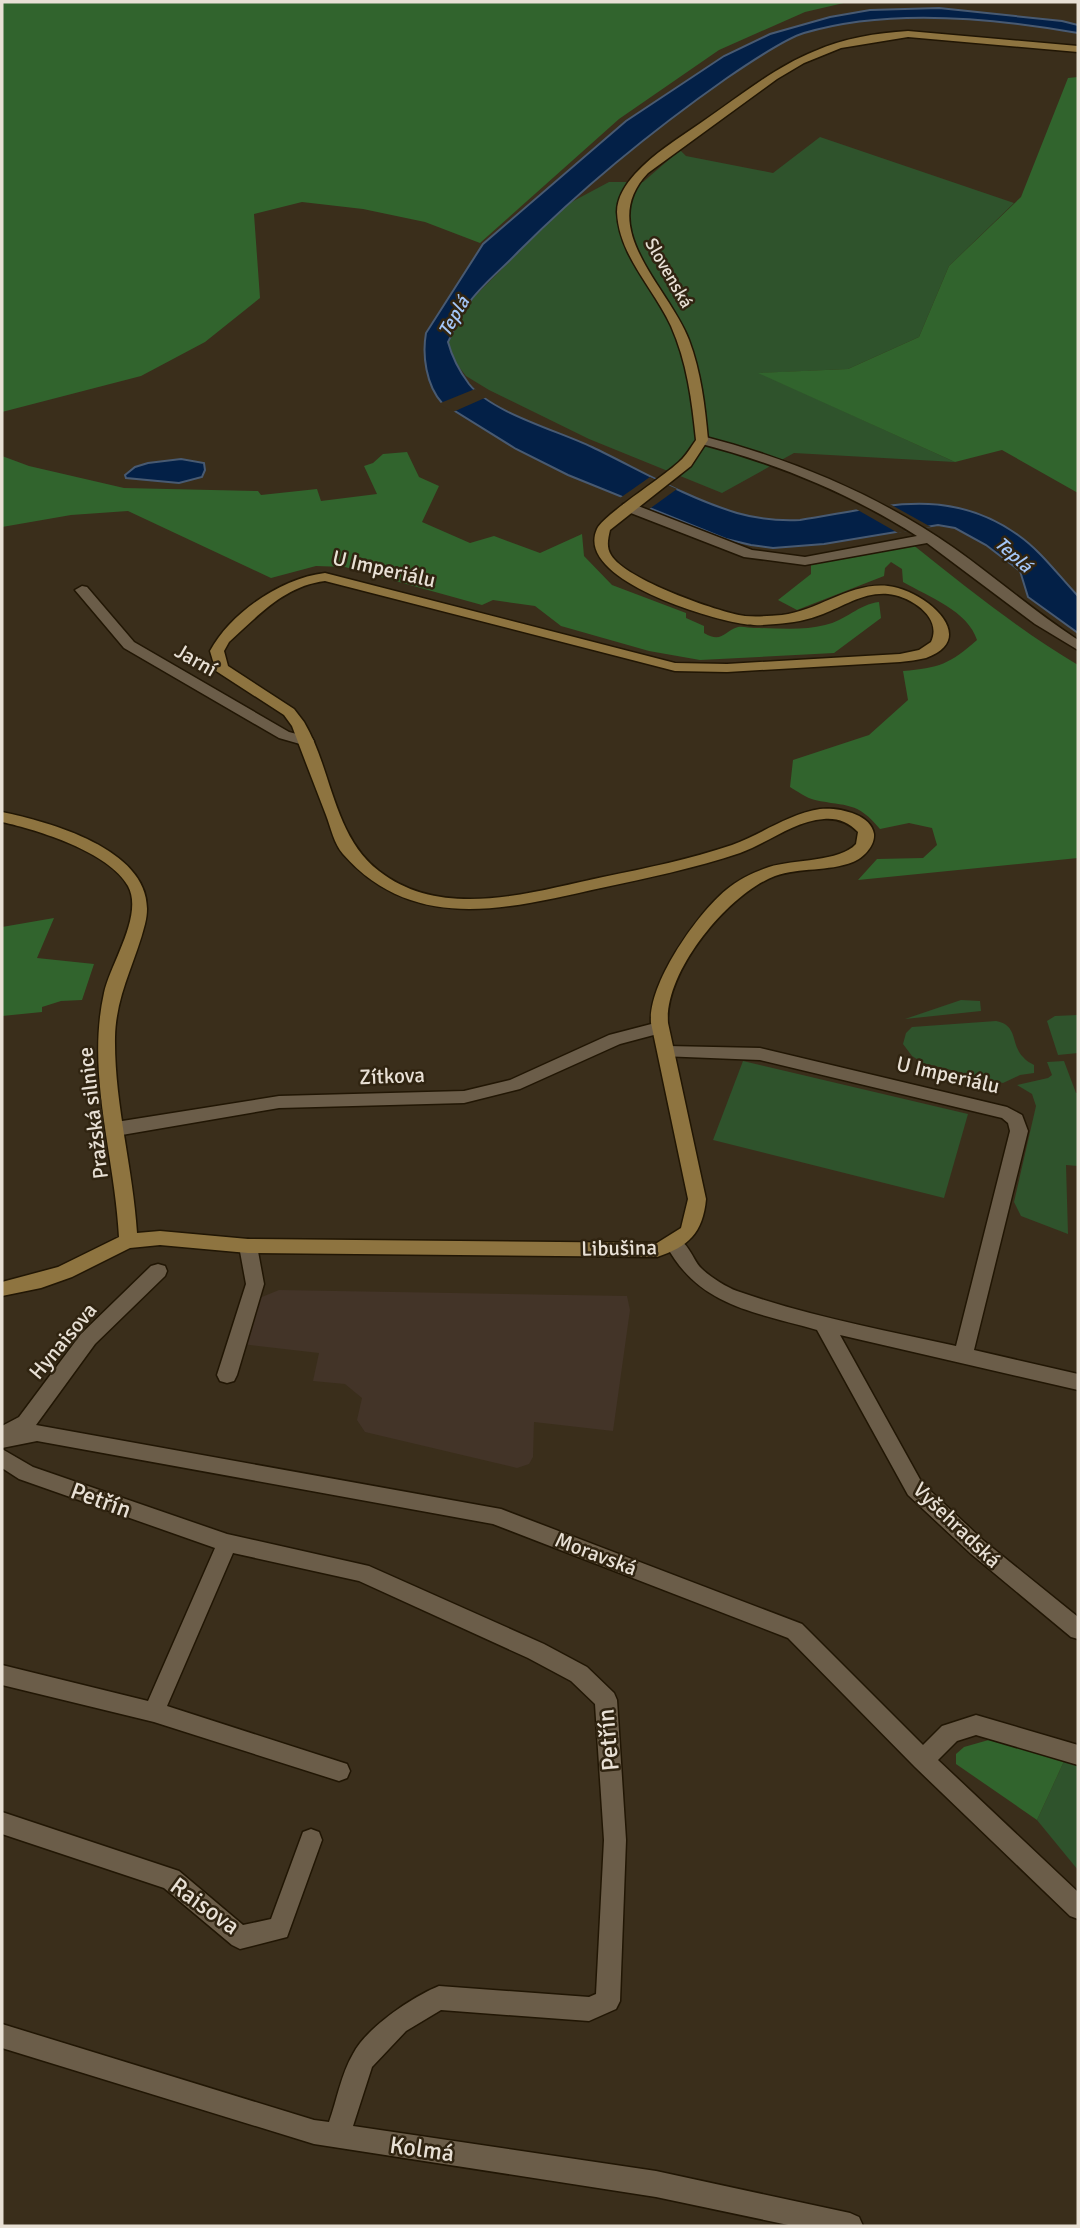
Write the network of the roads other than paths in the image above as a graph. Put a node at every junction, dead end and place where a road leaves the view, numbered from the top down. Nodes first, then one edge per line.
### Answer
1 (1078, 49) edge
2 (702, 440) junction
3 (631, 505) junction
4 (930, 538) junction
5 (82, 590) dead end
6 (1078, 646) edge
7 (307, 741) junction
8 (2, 817) edge
9 (659, 1028) junction
10 (667, 1052) junction
11 (116, 1129) junction
12 (128, 1241) junction
13 (674, 1245) junction
14 (248, 1246) junction
15 (158, 1271) dead end
16 (2, 1289) edge
17 (824, 1324) junction
18 (963, 1357) junction
19 (227, 1375) dead end
20 (1078, 1382) edge
21 (2, 1438) edge
22 (2, 1457) edge
23 (227, 1543) junction
24 (1078, 1630) edge
25 (2, 1675) edge
26 (154, 1712) junction
27 (1078, 1755) edge
28 (923, 1760) junction
29 (339, 1771) dead end
30 (2, 1823) edge
31 (311, 1840) dead end
32 (1078, 1908) edge
33 (2, 2036) edge
34 (337, 2136) junction
35 (850, 2226) edge

1 - 2 street, Slovenská
2 - 3 street, U Imperiálu
2 - 4 street
3 - 4 street
3 - 7 street, U Imperiálu
4 - 6 street
5 - 7 street, Jarní
7 - 9 street, U Imperiálu
8 - 11 street, Pražská silnice
9 - 10 street, U Imperiálu
9 - 11 street, Zítkova
10 - 13 street, U Imperiálu
10 - 18 street, U Imperiálu
11 - 12 street, Pražská silnice
12 - 14 street, Libušina
12 - 16 street, Libušina
13 - 14 street, Libušina
13 - 17 street, Libušina
14 - 19 street
15 - 21 street, Hynaisova
17 - 18 street, Libušina
17 - 24 street, Vyšehradská
18 - 20 street, Libušina
21 - 28 street, Moravská
22 - 23 street, Petřín
23 - 26 street
23 - 34 street, Petřín
25 - 26 street
26 - 29 street
27 - 28 street
28 - 32 street, Moravská
30 - 31 street, Raisova
33 - 34 street, Kolmá
34 - 35 street, Kolmá

